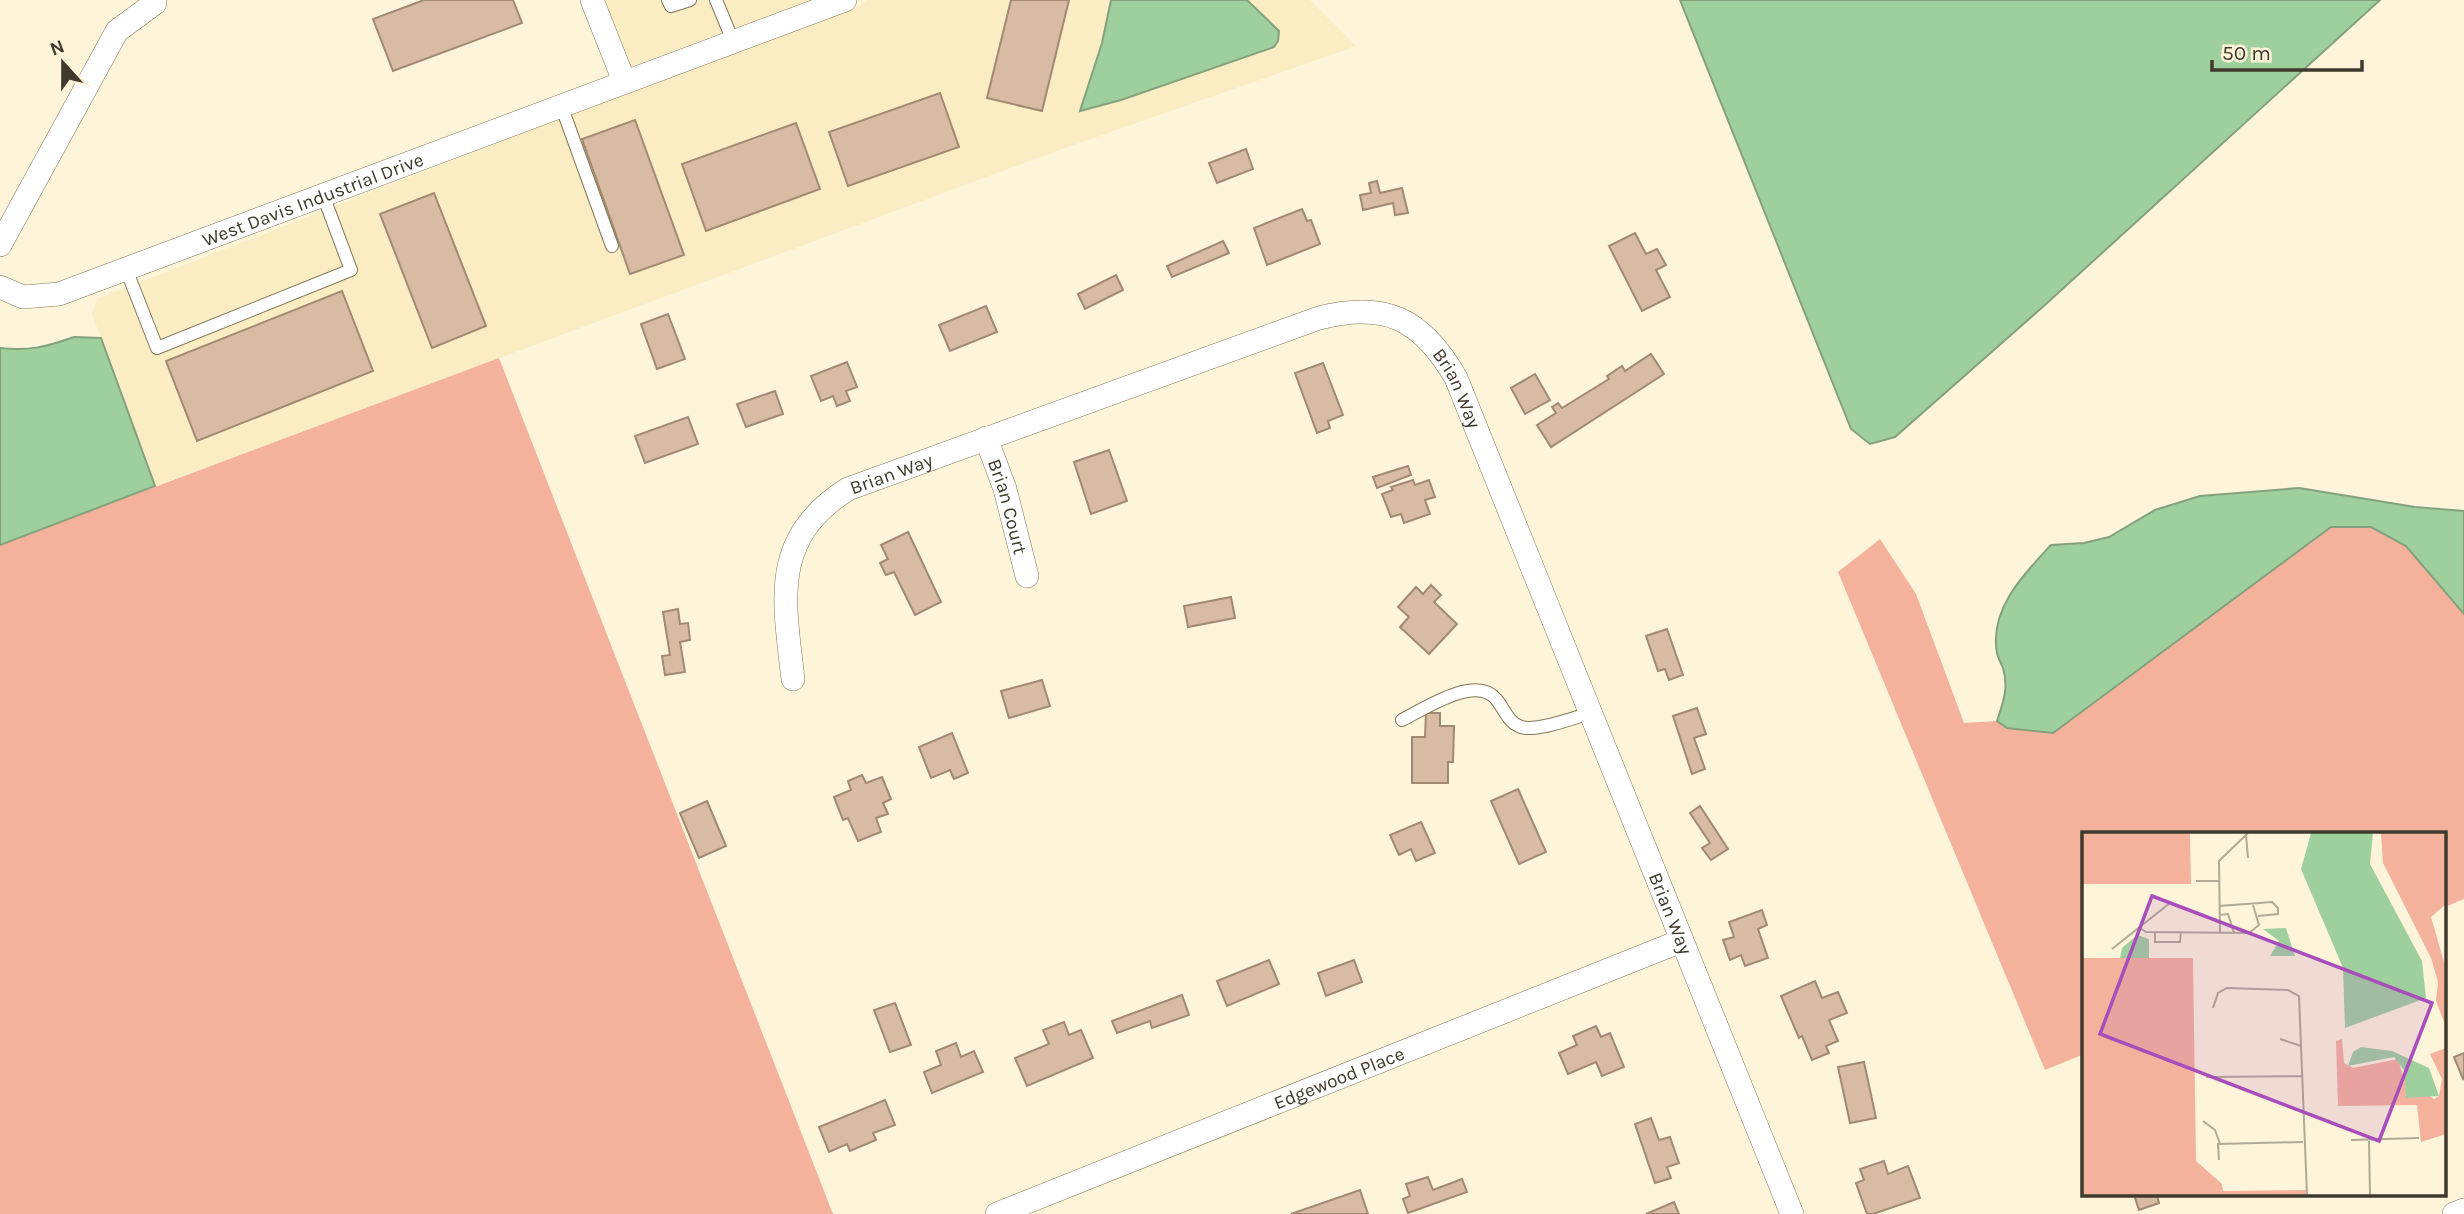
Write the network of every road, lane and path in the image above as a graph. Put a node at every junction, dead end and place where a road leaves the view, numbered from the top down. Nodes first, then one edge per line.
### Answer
1 (592, 0) edge
2 (668, 0) edge
3 (690, 0) edge
4 (716, 0) edge
5 (845, 0) edge
6 (155, 3) dead end
7 (733, 41) junction
8 (624, 81) junction
9 (561, 105) junction
10 (323, 195) junction
11 (0, 245) edge
12 (612, 246) dead end
13 (126, 269) junction
14 (0, 286) edge
15 (986, 438) junction
16 (1027, 576) dead end
17 (793, 679) dead end
18 (1590, 713) junction
19 (1402, 720) dead end
20 (1681, 941) junction
21 (2464, 1210) edge
22 (997, 1214) edge
23 (1792, 1214) edge
24 (2454, 1214) edge

1 - 8 street
2 - 3 lane
4 - 7 lane
5 - 7 street, West Davis Industrial Drive
6 - 11 street
7 - 8 street, West Davis Industrial Drive
8 - 9 street, West Davis Industrial Drive
9 - 10 street, West Davis Industrial Drive
9 - 12 lane
10 - 13 street, West Davis Industrial Drive
10 - 13 lane
13 - 14 street, West Davis Industrial Drive
15 - 16 street, Brian Court
15 - 17 street, Brian Way
15 - 18 street, Brian Way
18 - 19 lane
18 - 20 street, Brian Way
20 - 22 street, Edgewood Place
20 - 23 street, Brian Way
21 - 24 street

